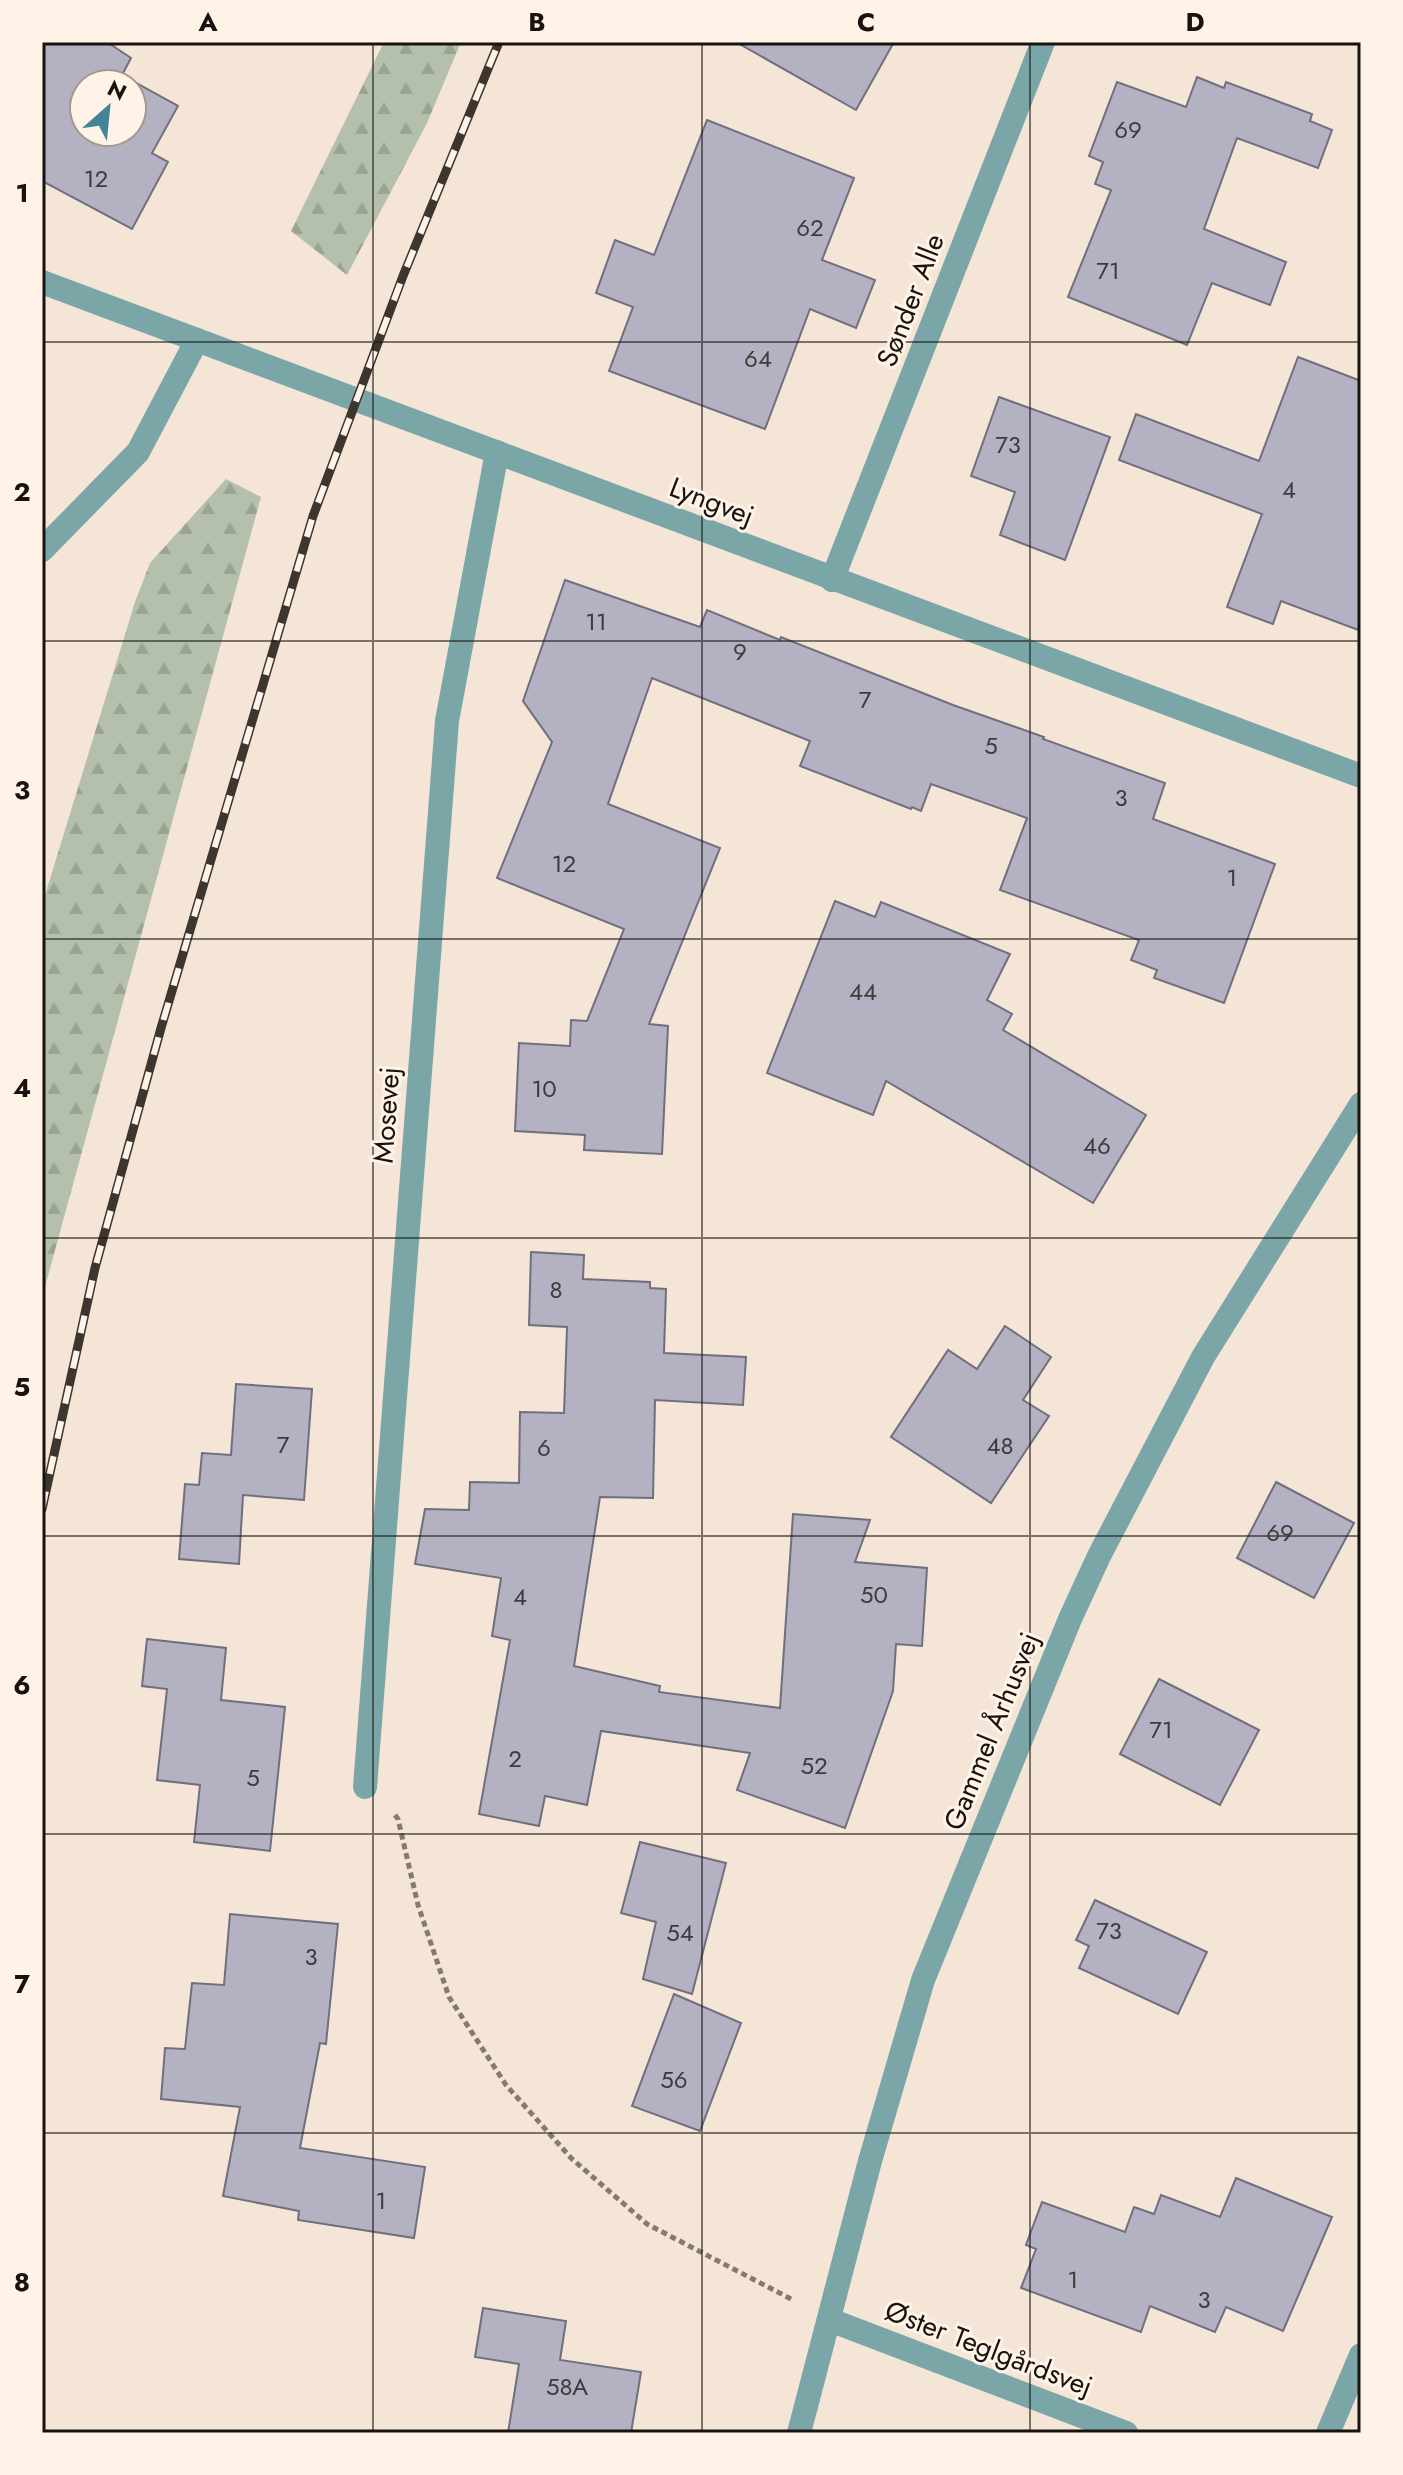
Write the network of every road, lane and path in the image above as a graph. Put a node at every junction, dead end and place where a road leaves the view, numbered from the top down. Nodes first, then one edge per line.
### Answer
1 (1043, 42) edge
2 (42, 282) edge
3 (197, 340) junction
4 (497, 452) junction
5 (42, 550) edge
6 (832, 580) junction
7 (1361, 776) edge
8 (1361, 1104) edge
9 (365, 1787) joint
10 (830, 2320) junction
11 (1361, 2355) edge
12 (799, 2433) edge
13 (1126, 2433) edge
14 (1328, 2433) edge

1 - 6 street, Sønder Alle
2 - 3 street, Lyngvej
3 - 4 street, Lyngvej
3 - 5 street
4 - 6 street, Lyngvej
4 - 9 street, Mosevej
6 - 7 street, Lyngvej
8 - 10 street, Gammel Århusvej
9 - 10 path
10 - 12 street, Gammel Århusvej
10 - 13 street, Øster Teglgårdsvej
11 - 14 street

